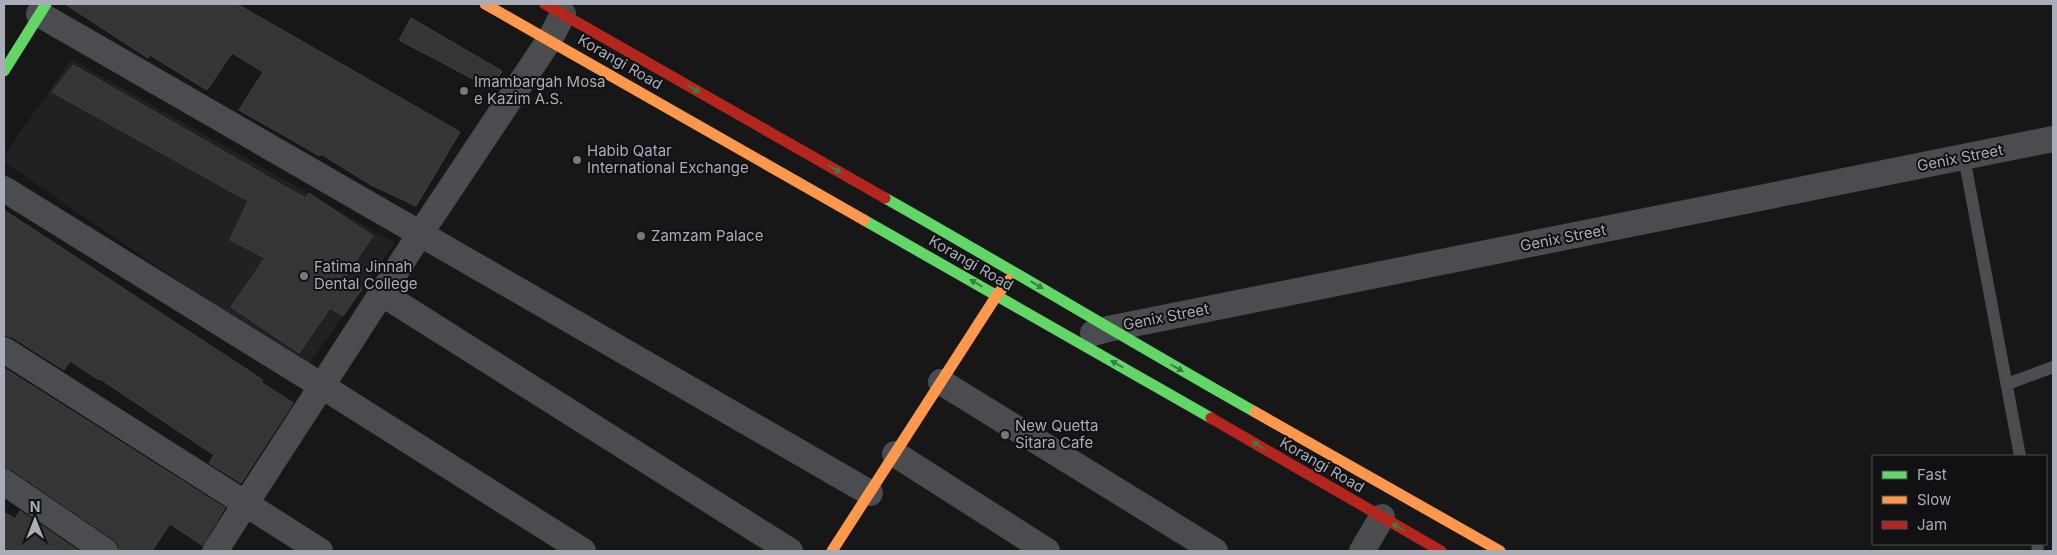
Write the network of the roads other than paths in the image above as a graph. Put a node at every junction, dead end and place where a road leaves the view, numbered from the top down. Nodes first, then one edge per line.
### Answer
1 (485, 4) edge
2 (554, 9) edge
3 (35, 14) edge
4 (11, 38) dead end
5 (550, 39) junction
6 (4, 71) edge
7 (2053, 140) edge
8 (1964, 157) junction
9 (4, 189) edge
10 (420, 234) junction
11 (1015, 272) junction
12 (381, 293) junction
13 (997, 294) junction
14 (1108, 329) junction
15 (1074, 339) junction
16 (4, 350) edge
17 (2053, 367) edge
18 (941, 382) junction
19 (2007, 384) junction
20 (322, 386) junction
21 (895, 454) junction
22 (2020, 455) edge
23 (4, 482) edge
24 (870, 493) junction
25 (246, 504) junction
26 (1382, 517) junction
27 (105, 551) edge
28 (215, 551) edge
29 (320, 551) edge
30 (583, 551) edge
31 (790, 551) edge
32 (833, 551) edge
33 (1047, 551) edge
34 (1215, 551) edge
35 (1362, 551) edge
36 (1440, 551) edge
37 (1500, 551) edge

1 - 5 main road, Korangi Road
2 - 5 street
2 -> 11 main road, Korangi Road
3 - 4 main road
3 - 6 main road
3 - 10 street
5 - 10 street
13 -> 5 main road, Korangi Road
7 - 8 street, Genix Street
8 - 14 street, Genix Street
8 - 19 lane
9 - 20 street
10 - 12 street
10 - 24 street
11 - 13 main road
11 -> 14 main road, Korangi Road
12 - 20 street
12 - 31 street
13 - 15 main road, Korangi Road
13 - 18 main road
14 - 15 street, Genix Street
14 -> 37 main road, Korangi Road
26 -> 15 main road, Korangi Road
16 - 25 street
17 - 19 lane
18 - 21 main road
18 - 34 street
19 - 22 lane
20 - 25 street
20 - 30 street
21 - 24 main road
21 - 33 street
23 - 27 street
24 - 32 main road
25 - 28 street
25 - 29 street
26 - 35 street
36 -> 26 main road, Korangi Road

